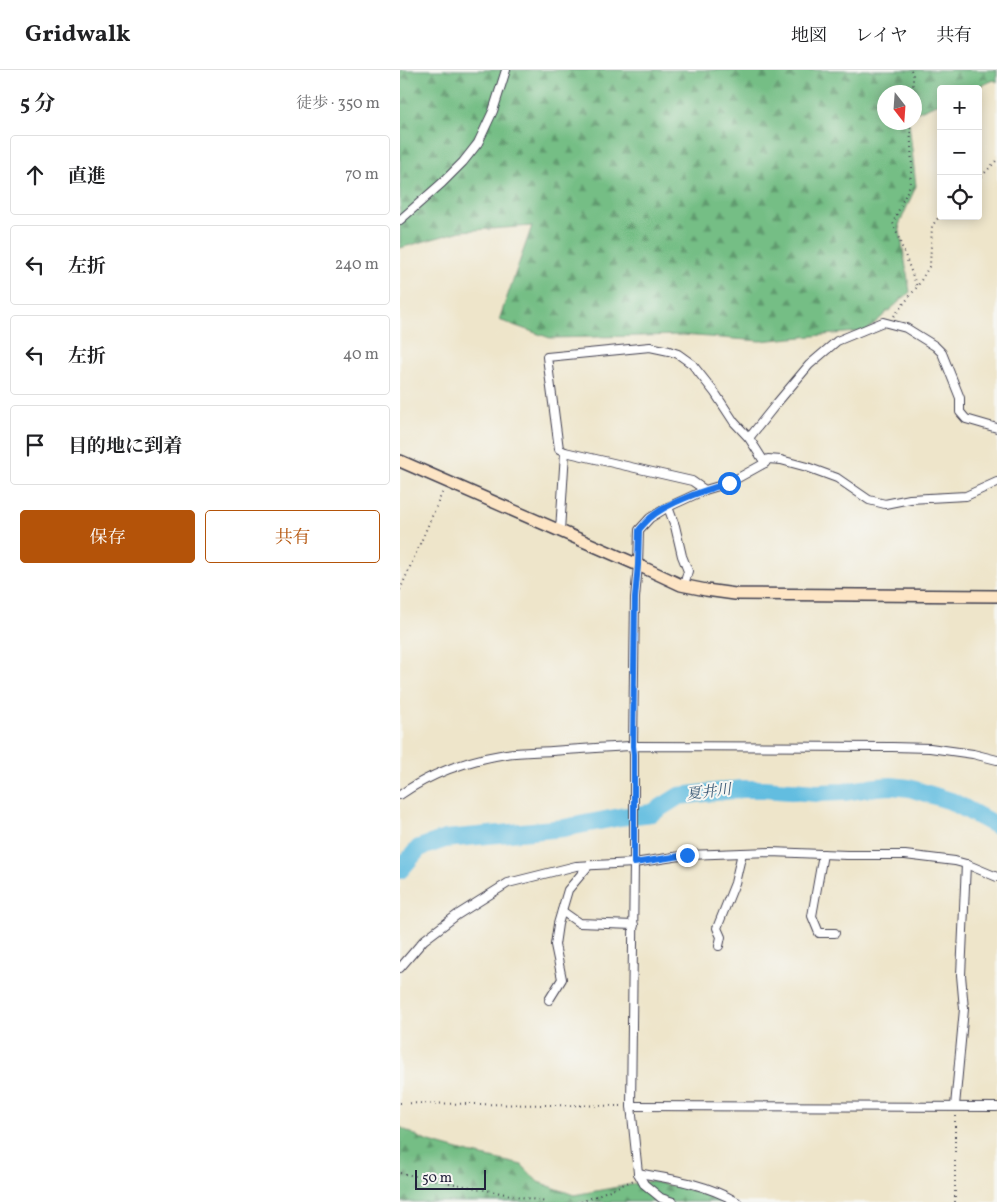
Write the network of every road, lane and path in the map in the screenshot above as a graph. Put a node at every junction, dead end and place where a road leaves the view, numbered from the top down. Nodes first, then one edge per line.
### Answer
1 (506, 70) edge
2 (912, 70) edge
3 (912, 85) edge
4 (910, 130) edge
5 (997, 160) edge
6 (982, 176) edge
7 (937, 219) edge
8 (400, 220) edge
9 (917, 287) junction
10 (887, 323) junction
11 (997, 428) edge
12 (749, 438) junction
13 (564, 452) junction
14 (400, 461) edge
15 (765, 463) junction
16 (447, 482) junction
17 (997, 482) edge
18 (705, 490) junction
19 (668, 507) junction
20 (560, 531) junction
21 (638, 565) junction
22 (684, 585) junction
23 (400, 590) edge
24 (997, 596) edge
25 (633, 750) junction
26 (997, 760) edge
27 (400, 796) edge
28 (742, 853) junction
29 (823, 854) junction
30 (634, 863) junction
31 (966, 864) junction
32 (589, 865) junction
33 (997, 877) edge
34 (562, 911) junction
35 (634, 925) junction
36 (835, 934) dead end
37 (719, 946) dead end
38 (400, 968) edge
39 (549, 1000) dead end
40 (400, 1103) edge
41 (631, 1106) junction
42 (955, 1106) junction
43 (997, 1107) edge
44 (400, 1173) edge
45 (639, 1175) junction
46 (546, 1202) edge
47 (581, 1202) edge
48 (672, 1202) edge
49 (737, 1202) edge
50 (955, 1202) edge

1 - 8 street
2 - 3 path
4 - 9 path
5 - 6 path
7 - 9 path
9 - 10 path
10 - 11 street
10 - 12 street
12 - 13 street
12 - 15 street
13 - 18 street
13 - 20 street
14 - 16 street
15 - 17 street
15 - 18 street
16 - 20 street
16 - 23 path
18 - 19 street
19 - 21 street
19 - 22 street
20 - 21 street
21 - 22 street
21 - 25 street
22 - 24 street
25 - 26 street
25 - 27 street
25 - 30 street
28 - 29 street
28 - 30 street
28 - 37 street
29 - 31 street
29 - 36 street
30 - 32 street
30 - 35 street
31 - 33 street
31 - 42 street
32 - 34 street
32 - 38 street
34 - 35 street
34 - 39 street
35 - 41 street
40 - 41 path
41 - 42 street
41 - 45 street
42 - 43 street
42 - 50 path
44 - 46 path
45 - 47 path
45 - 48 street
45 - 49 street

